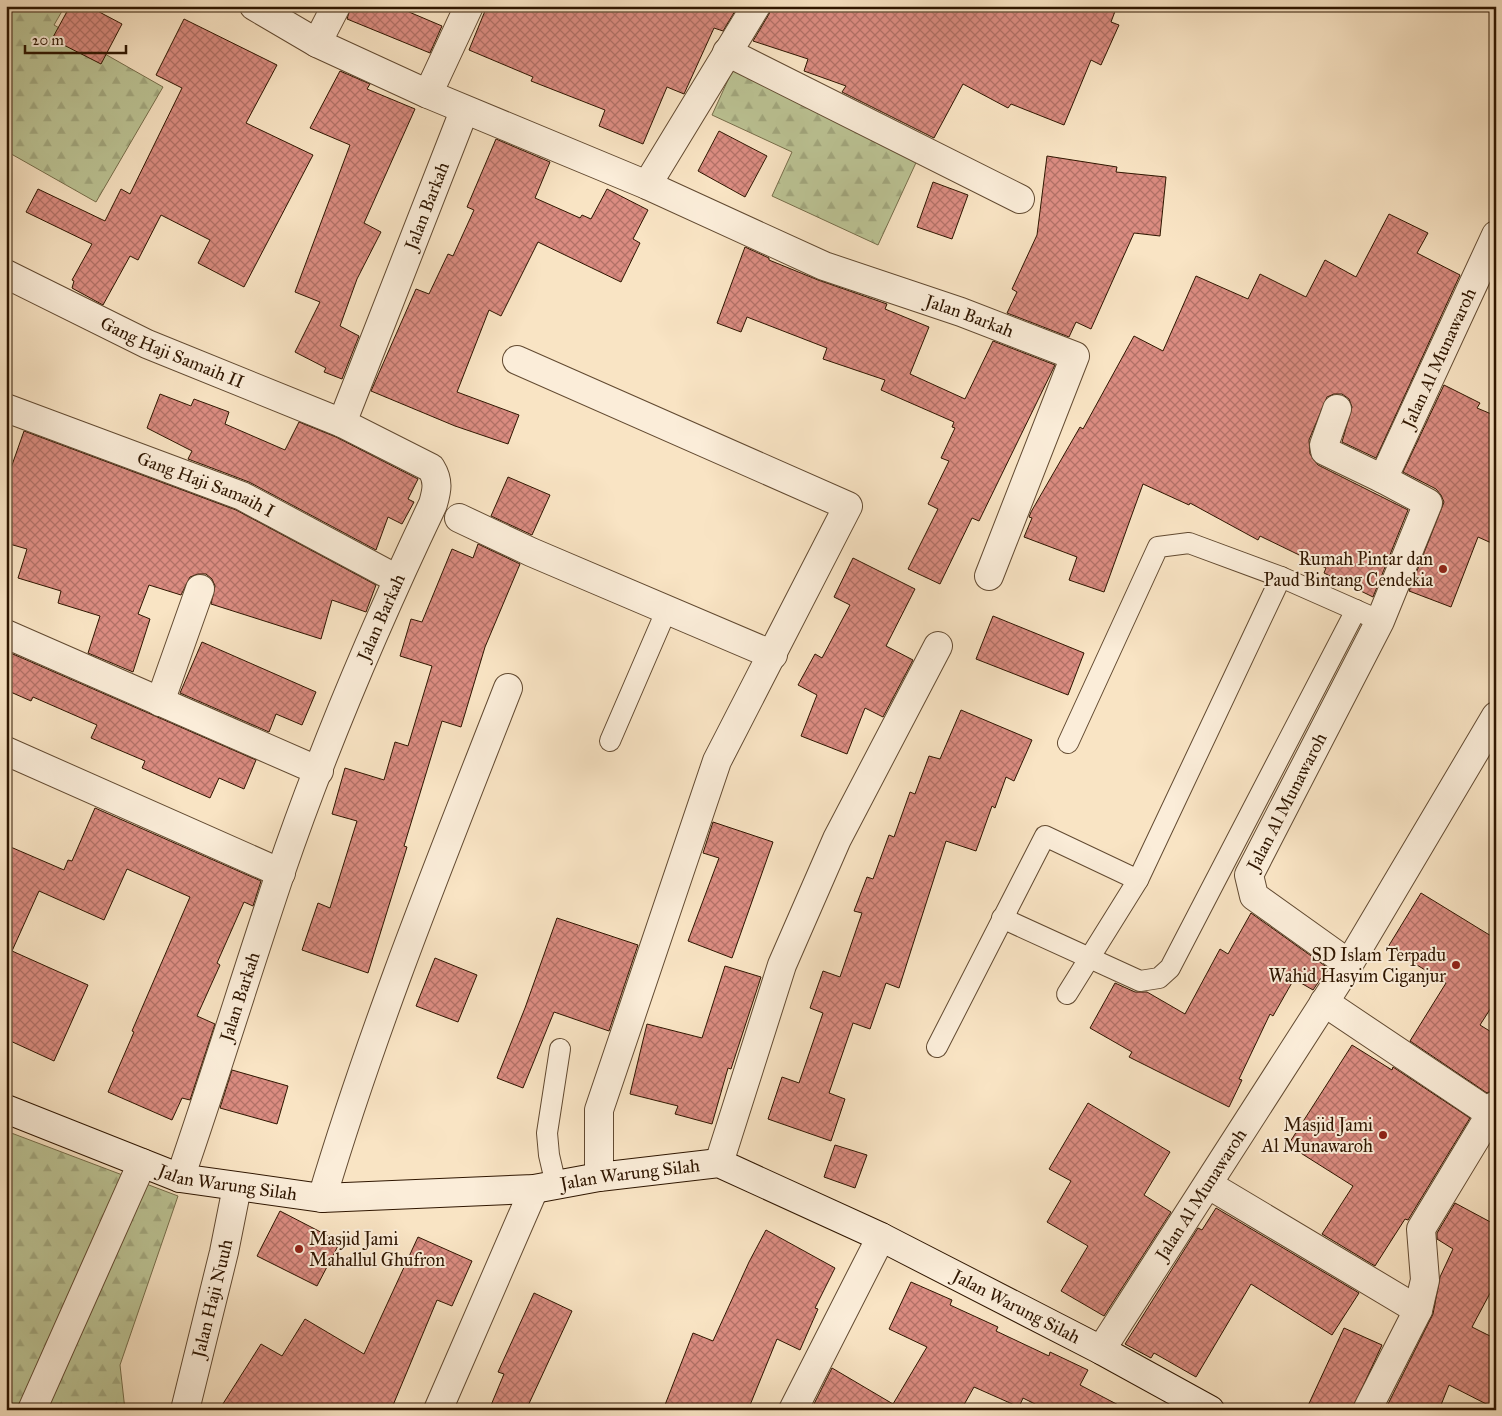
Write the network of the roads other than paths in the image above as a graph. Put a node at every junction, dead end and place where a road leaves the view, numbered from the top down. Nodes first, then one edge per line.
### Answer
1 (254, 6) edge
2 (336, 6) edge
3 (469, 6) edge
4 (756, 6) edge
5 (317, 43) junction
6 (727, 52) junction
7 (428, 94) junction
8 (464, 111) junction
9 (647, 185) junction
10 (1020, 199) dead end
11 (1496, 235) edge
12 (6, 274) edge
13 (518, 360) dead end
14 (6, 408) edge
15 (1337, 409) dead end
16 (342, 423) junction
17 (1383, 479) junction
18 (459, 518) dead end
19 (989, 576) dead end
20 (1281, 577) junction
21 (397, 579) junction
22 (200, 589) dead end
23 (667, 609) junction
24 (1368, 615) junction
25 (6, 634) edge
26 (938, 646) dead end
27 (773, 655) junction
28 (508, 688) dead end
29 (160, 702) junction
30 (1496, 716) edge
31 (610, 741) dead end
32 (1068, 743) dead end
33 (6, 751) edge
34 (319, 771) junction
35 (281, 873) junction
36 (1138, 880) junction
37 (1002, 918) junction
38 (1088, 957) junction
39 (1348, 964) junction
40 (1067, 994) dead end
41 (1324, 1002) junction
42 (937, 1046) dead end
43 (560, 1049) dead end
44 (6, 1109) edge
45 (1493, 1110) edge
46 (142, 1163) junction
47 (719, 1163) junction
48 (599, 1177) junction
49 (180, 1178) junction
50 (1208, 1185) junction
51 (237, 1187) junction
52 (545, 1187) junction
53 (322, 1198) junction
54 (881, 1237) junction
55 (1418, 1310) junction
56 (1101, 1350) junction
57 (32, 1410) edge
58 (185, 1410) edge
59 (438, 1410) edge
60 (793, 1410) edge
61 (1210, 1410) edge
62 (1367, 1410) edge

1 - 5 street, Jalan Barkah
2 - 5 street
3 - 7 street
4 - 6 street
5 - 7 street, Jalan Barkah
6 - 9 street
6 - 10 street
7 - 8 street, Jalan Barkah
8 - 9 street, Jalan Barkah
8 - 16 street, Jalan Barkah
9 - 19 street, Jalan Barkah
11 - 17 street, Jalan Al Munawaroh
12 - 16 street, Gang Haji Samaih II
13 - 27 street
14 - 21 street, Gang Haji Samaih I
15 - 17 street, Jalan Al Munawaroh
16 - 21 street, Jalan Barkah
17 - 24 street, Jalan Al Munawaroh
18 - 23 street
20 - 24 lane
20 - 32 lane
20 - 36 lane
21 - 34 street, Jalan Barkah
22 - 29 street
23 - 27 street
23 - 31 lane
24 - 38 lane
24 - 39 street, Jalan Al Munawaroh
25 - 29 street
26 - 47 street
27 - 48 street
28 - 53 street
29 - 34 street
30 - 39 street
33 - 35 street
34 - 35 street, Jalan Barkah
35 - 49 street, Jalan Barkah
36 - 37 lane
36 - 38 lane
37 - 38 lane
37 - 42 lane
38 - 40 lane
39 - 41 street, Jalan Al Munawaroh
41 - 45 street
41 - 50 street, Jalan Al Munawaroh
43 - 52 lane
44 - 46 street, Jalan Warung Silah
45 - 55 street
46 - 49 street, Jalan Warung Silah
46 - 57 street
47 - 48 street, Jalan Warung Silah
47 - 54 street, Jalan Warung Silah
48 - 52 street, Jalan Warung Silah
49 - 51 street, Jalan Warung Silah
50 - 55 street
50 - 56 street, Jalan Al Munawaroh
51 - 53 street, Jalan Warung Silah
51 - 58 street, Jalan Haji Nuuh
52 - 53 street, Jalan Warung Silah
52 - 59 street
54 - 56 street, Jalan Warung Silah
54 - 60 street
55 - 62 street
56 - 61 street, Jalan Warung Silah

